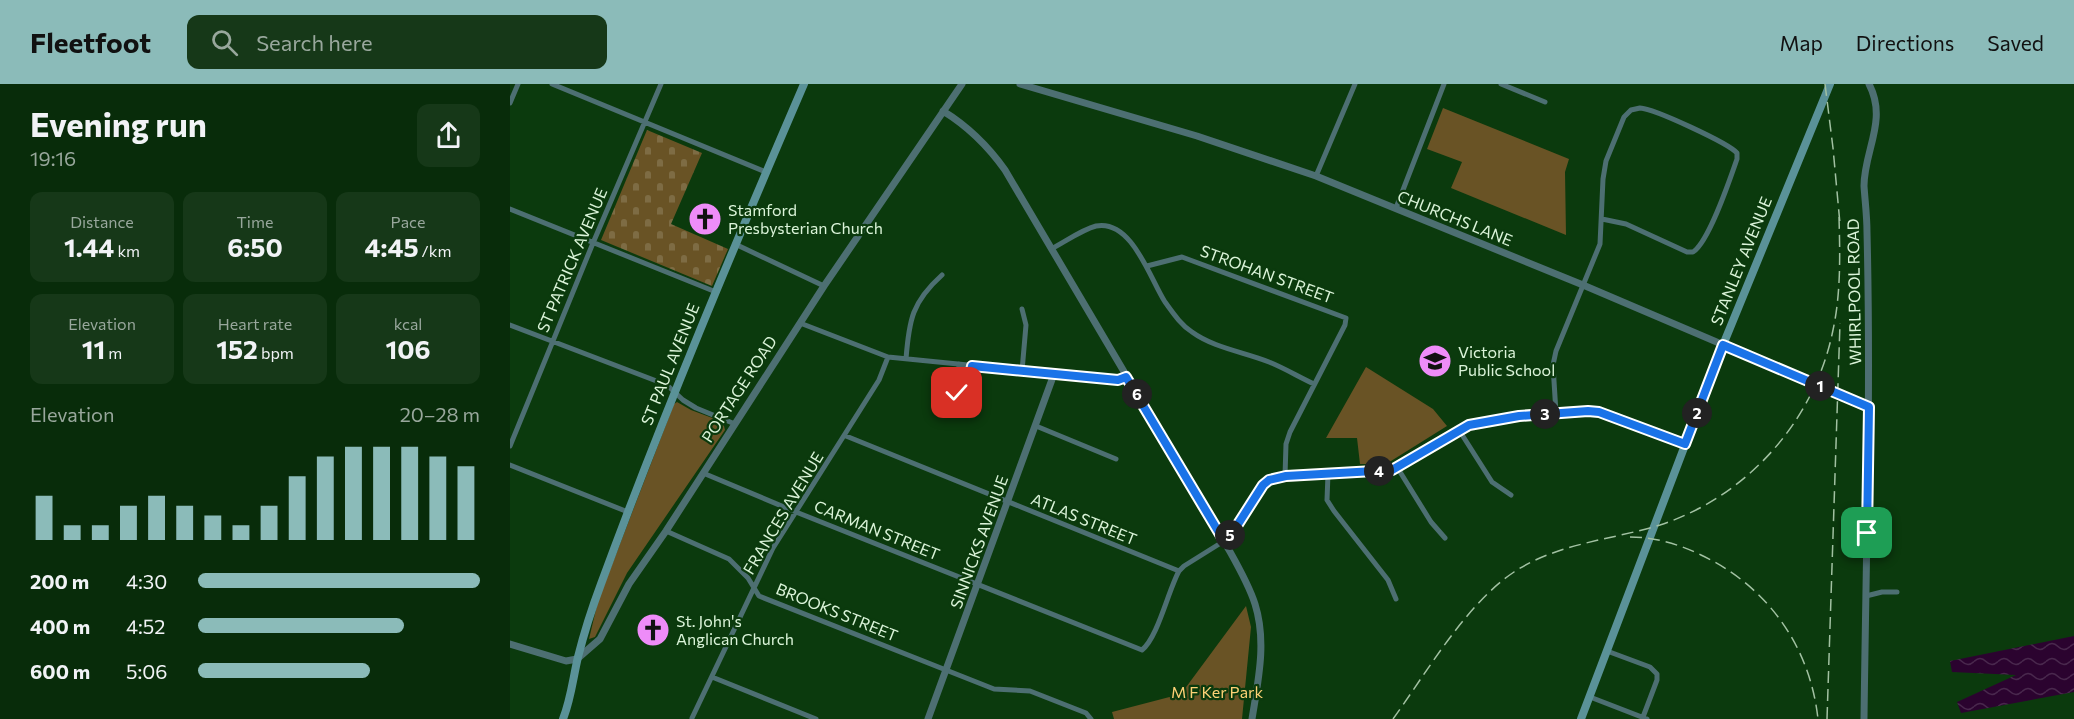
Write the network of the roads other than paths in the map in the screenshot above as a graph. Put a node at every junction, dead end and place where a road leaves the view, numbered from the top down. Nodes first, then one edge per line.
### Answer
1 (518, 84) edge
2 (552, 84) edge
3 (661, 84) edge
4 (804, 84) edge
5 (962, 84) edge
6 (1020, 84) edge
7 (1355, 84) edge
8 (1444, 84) edge
9 (1501, 84) edge
10 (1830, 84) edge
11 (1869, 84) edge
12 (1545, 102) dead end
13 (510, 103) edge
14 (943, 111) junction
15 (645, 122) junction
16 (766, 172) junction
17 (1316, 176) junction
18 (1396, 208) junction
19 (510, 209) edge
20 (1602, 219) junction
21 (593, 243) junction
22 (735, 244) junction
23 (1051, 249) junction
24 (1147, 266) junction
25 (942, 275) dead end
26 (1583, 285) junction
27 (824, 286) junction
28 (716, 292) junction
29 (1022, 309) dead end
30 (800, 323) junction
31 (510, 325) edge
32 (552, 341) junction
33 (1723, 345) junction
34 (888, 357) junction
35 (906, 359) junction
36 (959, 364) junction
37 (972, 366) junction
38 (1022, 371) junction
39 (1054, 374) junction
40 (1126, 377) junction
41 (1314, 384) junction
42 (675, 392) junction
43 (1869, 407) junction
44 (1556, 412) junction
45 (735, 424) junction
46 (1036, 426) junction
47 (1459, 430) junction
48 (846, 436) junction
49 (1685, 444) junction
50 (510, 446) edge
51 (1116, 459) dead end
52 (510, 465) edge
53 (1398, 467) junction
54 (703, 473) junction
55 (1328, 474) junction
56 (1286, 476) junction
57 (1512, 495) dead end
58 (1008, 503) junction
59 (628, 512) junction
60 (796, 512) junction
61 (666, 531) junction
62 (1445, 538) dead end
63 (1224, 541) junction
64 (1179, 571) junction
65 (978, 585) junction
66 (753, 589) junction
67 (1897, 592) dead end
68 (1866, 596) junction
69 (1396, 599) dead end
70 (510, 644) edge
71 (1607, 651) junction
72 (577, 659) junction
73 (946, 670) junction
74 (712, 677) junction
75 (1590, 697) junction
76 (692, 718) edge
77 (1645, 718) edge
78 (563, 719) edge
79 (816, 719) edge
80 (928, 719) edge
81 (1091, 719) edge
82 (1252, 719) edge
83 (1581, 719) edge
84 (1864, 719) edge

1 - 13 street
2 - 15 street
3 - 15 street, ST PATRICK AVENUE
4 - 16 main road, ST PAUL AVENUE
5 - 14 street, PORTAGE ROAD
6 - 17 street, CHURCHS LANE
7 - 17 street
8 - 18 street
9 - 12 street
10 - 33 main road, STANLEY AVENUE
11 - 43 street, WHIRLPOOL ROAD
14 - 23 street
14 - 27 street, PORTAGE ROAD
15 - 16 street
15 - 21 street, ST PATRICK AVENUE
16 - 22 main road, ST PAUL AVENUE
17 - 18 street, CHURCHS LANE
18 - 26 street, CHURCHS LANE
19 - 21 street
20 - 20 street
20 - 26 street
21 - 28 street
21 - 32 street, ST PATRICK AVENUE
22 - 27 street
22 - 28 main road, ST PAUL AVENUE
23 - 24 street
23 - 40 street
24 - 41 street
24 - 41 street, STROHAN STREET
25 - 35 street
26 - 33 street, CHURCHS LANE
26 - 44 street
27 - 30 street, PORTAGE ROAD
28 - 42 main road, ST PAUL AVENUE
29 - 38 street
30 - 34 street
30 - 45 street, PORTAGE ROAD
31 - 32 street
32 - 42 street
32 - 50 street, ST PATRICK AVENUE
33 - 43 street, CHURCHS LANE
33 - 49 main road, STANLEY AVENUE
34 - 35 street
34 - 48 street, FRANCES AVENUE
35 - 36 street
36 - 37 street
36 - 37 street
37 - 38 street
38 - 39 street
39 - 40 street
39 - 46 street, SINNICKS AVENUE
40 - 63 street
41 - 56 street
42 - 45 street
42 - 59 main road, ST PAUL AVENUE
43 - 68 street, WHIRLPOOL ROAD
44 - 47 street
44 - 49 street
45 - 54 street, PORTAGE ROAD
46 - 51 street
46 - 58 street, SINNICKS AVENUE
47 - 53 street
47 - 57 street
48 - 58 street, ATLAS STREET
48 - 60 street, FRANCES AVENUE
49 - 71 main road, STANLEY AVENUE
52 - 59 street
53 - 55 street
53 - 62 street
54 - 60 street, CARMAN STREET
54 - 61 street, PORTAGE ROAD
55 - 56 street
55 - 69 street
56 - 63 street
58 - 64 street, ATLAS STREET
58 - 65 street, SINNICKS AVENUE
59 - 72 main road, ST PAUL AVENUE
60 - 65 street, CARMAN STREET
60 - 66 street, FRANCES AVENUE
61 - 66 street, BROOKS STREET
61 - 72 street, PORTAGE ROAD
63 - 64 street
63 - 82 street
64 - 65 street, CARMAN STREET
65 - 73 street, SINNICKS AVENUE
66 - 73 street, BROOKS STREET
66 - 74 street, FRANCES AVENUE
67 - 68 street
68 - 84 street, WHIRLPOOL ROAD
70 - 72 street
71 - 75 main road, STANLEY AVENUE
71 - 77 street
72 - 78 main road
73 - 80 street, SINNICKS AVENUE
73 - 81 street, BROOKS STREET
74 - 76 street, FRANCES AVENUE
74 - 79 street
75 - 77 street
75 - 83 main road, STANLEY AVENUE

